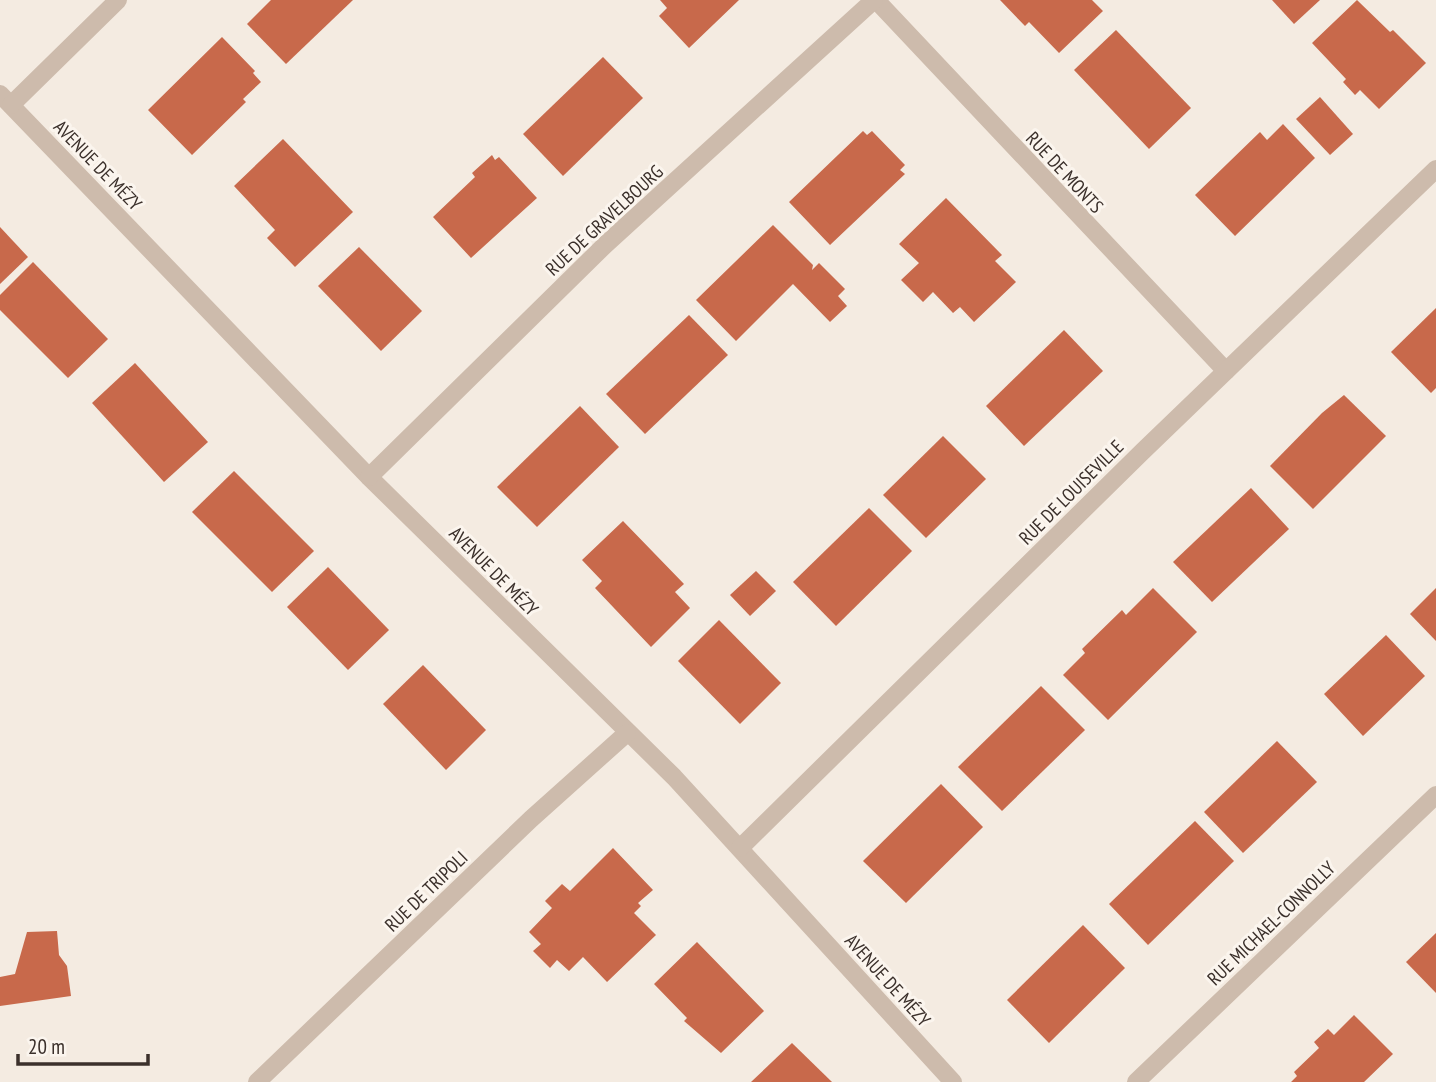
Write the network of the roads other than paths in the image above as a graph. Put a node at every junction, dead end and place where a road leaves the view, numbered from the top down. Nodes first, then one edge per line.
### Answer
1 (118, 0) edge
2 (875, 0) edge
3 (6, 100) edge
4 (1436, 169) edge
5 (1226, 371) junction
6 (369, 477) junction
7 (627, 733) junction
8 (1436, 795) edge
9 (740, 848) junction
10 (257, 1082) edge
11 (953, 1082) edge
12 (1136, 1082) edge

1 - 3 street
2 - 5 street, RUE DE MONTS
2 - 6 street, RUE DE GRAVELBOURG
3 - 6 street, AVENUE DE MÉZY
4 - 5 street, RUE DE LOUISEVILLE
5 - 9 street, RUE DE LOUISEVILLE
6 - 7 street, AVENUE DE MÉZY
7 - 9 street, AVENUE DE MÉZY
7 - 10 street, RUE DE TRIPOLI
8 - 12 street, RUE MICHAEL-CONNOLLY
9 - 11 street, AVENUE DE MÉZY

